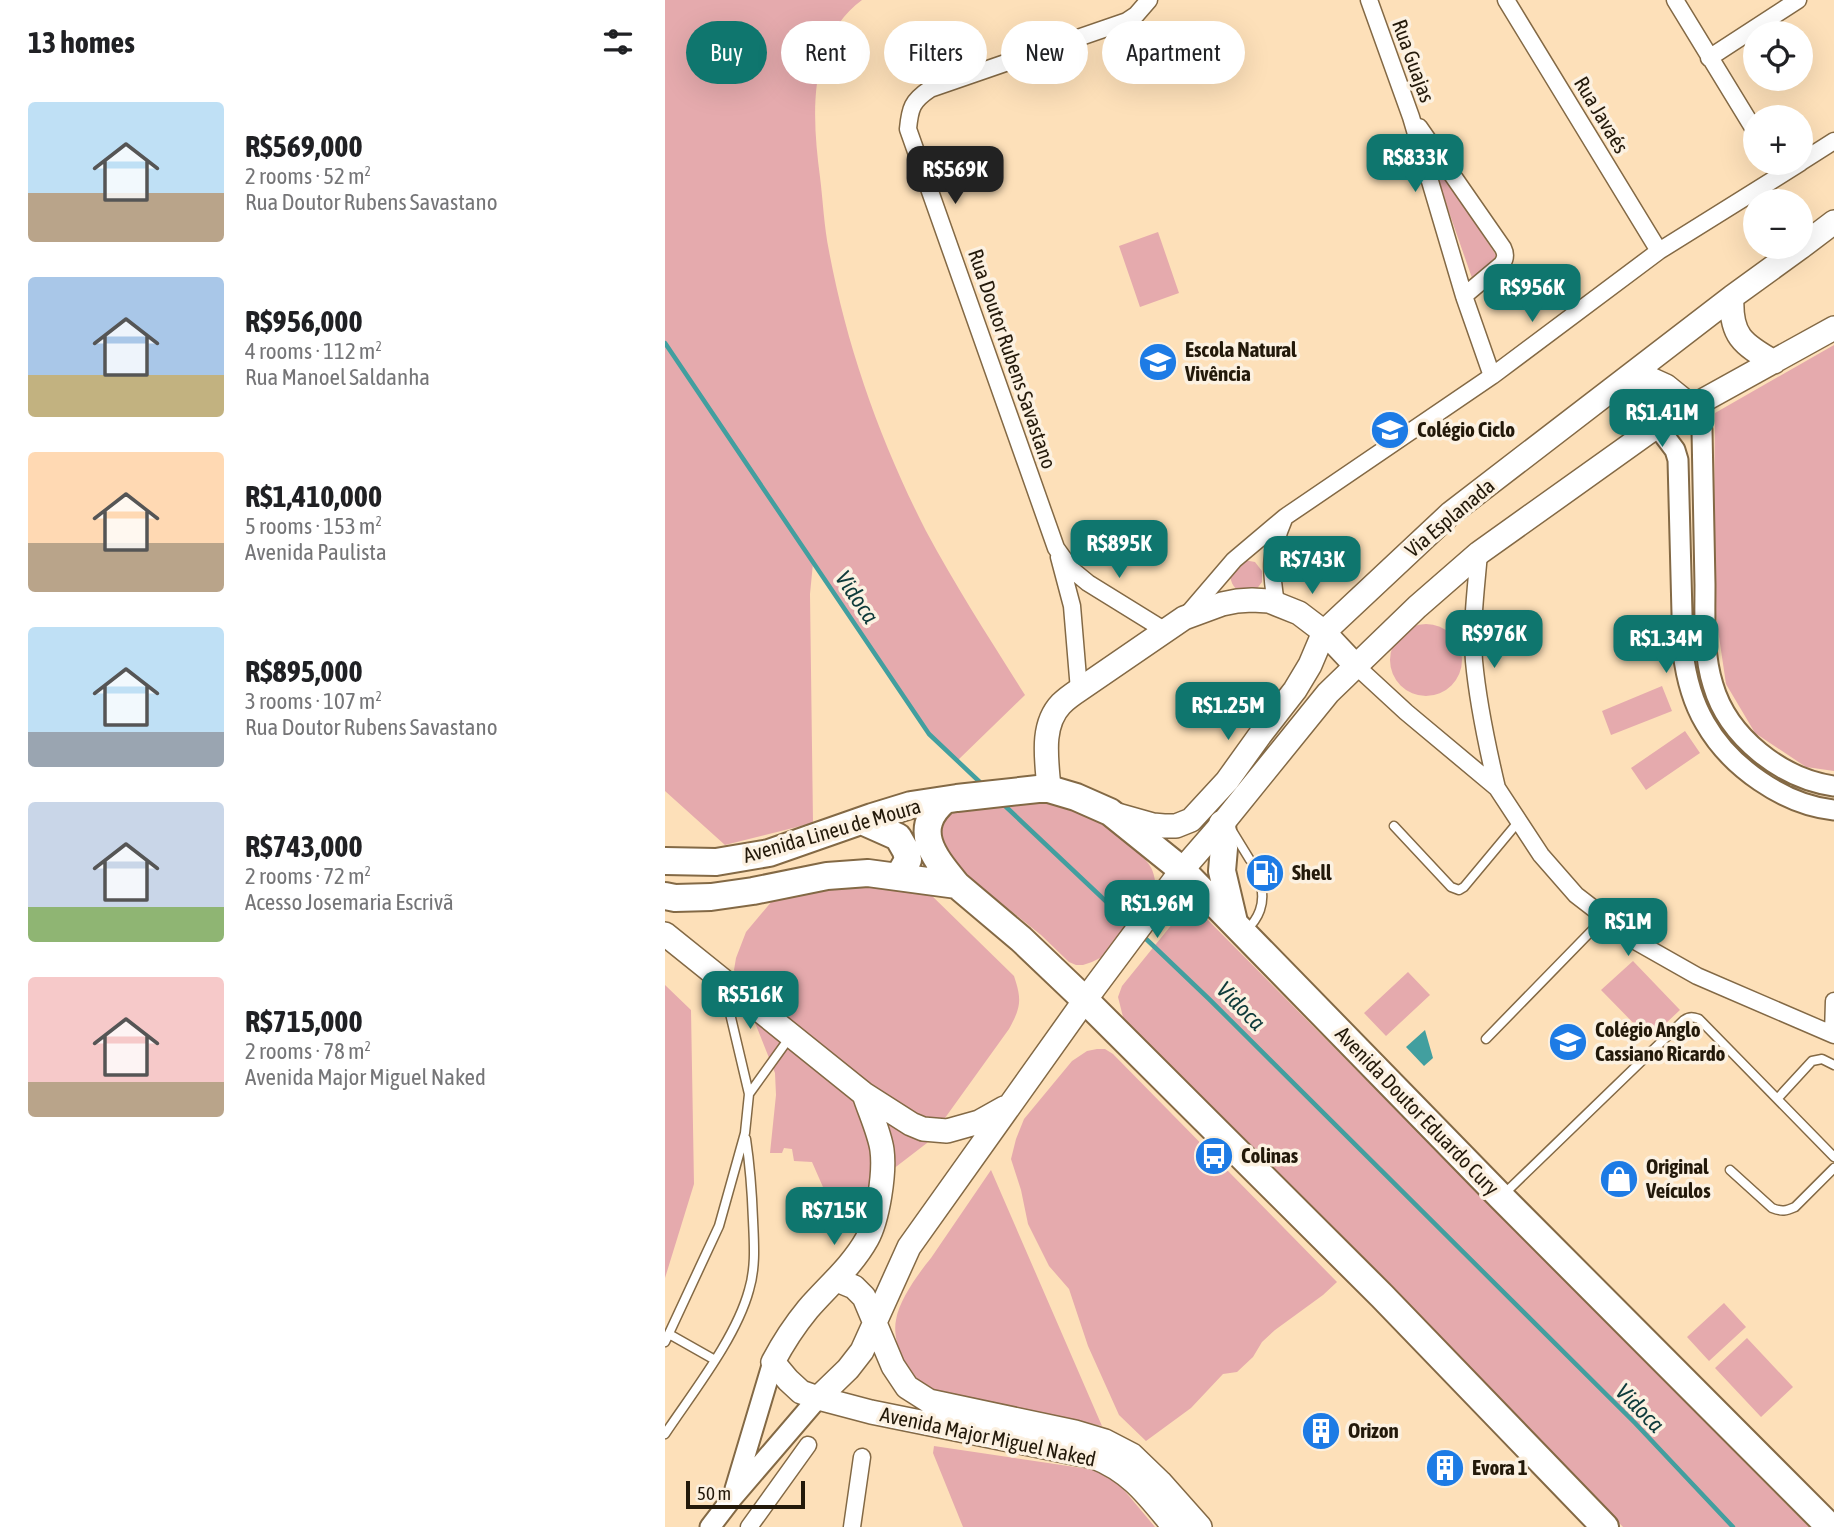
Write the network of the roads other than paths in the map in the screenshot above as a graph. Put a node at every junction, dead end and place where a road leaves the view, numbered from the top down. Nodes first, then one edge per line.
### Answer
1 (1149, 0) edge
2 (1369, 0) edge
3 (1506, 0) edge
4 (1675, 0) edge
5 (1798, 0) edge
6 (1709, 58) junction
7 (1743, 112) edge
8 (1411, 117) junction
9 (1834, 141) edge
10 (1813, 154) edge
11 (1769, 175) edge
12 (1834, 222) edge
13 (1813, 238) edge
14 (1660, 251) junction
15 (1784, 259) edge
16 (1464, 296) junction
17 (1732, 297) junction
18 (1834, 328) edge
19 (1774, 362) junction
20 (1492, 376) junction
21 (1627, 379) junction
22 (1692, 407) junction
23 (1657, 426) junction
24 (1285, 517) junction
25 (1056, 548) junction
26 (1479, 553) junction
27 (1276, 603) junction
28 (1184, 618) junction
29 (1164, 630) junction
30 (1324, 632) junction
31 (1356, 665) junction
32 (1079, 690) junction
33 (1834, 786) edge
34 (1497, 788) junction
35 (1043, 789) junction
36 (951, 799) junction
37 (1834, 810) edge
38 (1110, 812) junction
39 (862, 821) junction
40 (1519, 821) junction
41 (1224, 822) junction
42 (1394, 826) dead end
43 (1250, 860) dead end
44 (665, 861) edge
45 (1182, 870) junction
46 (898, 877) junction
47 (957, 885) junction
48 (1261, 886) dead end
49 (665, 896) edge
50 (1605, 917) junction
51 (1238, 928) junction
52 (665, 934) edge
53 (723, 981) junction
54 (1085, 1000) junction
55 (1834, 1001) edge
56 (1833, 1034) edge
57 (791, 1035) junction
58 (1486, 1040) dead end
59 (1834, 1066) edge
60 (749, 1094) junction
61 (863, 1094) junction
62 (1778, 1098) junction
63 (1010, 1105) junction
64 (745, 1133) junction
65 (1834, 1157) edge
66 (1834, 1168) edge
67 (1730, 1170) dead end
68 (1501, 1197) junction
69 (837, 1280) junction
70 (875, 1322) junction
71 (667, 1338) edge
72 (715, 1360) junction
73 (773, 1362) junction
74 (818, 1398) junction
75 (665, 1434) edge
76 (808, 1445) dead end
77 (862, 1457) dead end
78 (733, 1497) junction
79 (710, 1527) edge
80 (749, 1527) edge
81 (852, 1527) edge
82 (1174, 1527) edge
83 (1200, 1527) edge
84 (1605, 1527) edge
85 (1830, 1527) edge

1 - 25 street, Rua Doutor Rubens Savastano
2 - 8 street, Rua Guajas
3 - 14 street, Rua Javaés
4 - 6 street
5 - 6 street
6 - 7 street
8 - 16 street, Rua Guajas
8 - 16 street
9 - 10 street
11 - 14 street
12 - 13 main road, Via Esplanada
14 - 20 street
15 - 17 main road, Via Esplanada
16 - 20 street, Rua Guajas
17 - 19 main road
17 - 21 main road, Via Esplanada
18 - 19 main road
19 - 22 main road
20 - 24 street
21 - 22 main road
21 - 23 main road
21 - 30 main road, Via Esplanada
22 - 23 main road
22 - 33 street
23 - 26 main road
23 - 37 street
24 - 27 street
24 - 28 street
25 - 29 street, Rua Doutor Rubens Savastano
25 - 32 street
26 - 31 main road
26 - 34 street
27 - 28 main road
27 - 30 main road
28 - 29 main road
29 - 32 main road
30 - 31 main road
30 - 38 main road, Via Esplanada
31 - 34 street
31 - 41 main road
32 - 35 main road
34 - 40 street
35 - 36 main road, Avenida Doutor Eduardo Cury
35 - 38 main road, Avenida Doutor Eduardo Cury
36 - 39 main road, Avenida Lineu de Moura
36 - 47 main road
38 - 45 main road, Avenida Doutor Eduardo Cury
39 - 44 main road, Avenida Lineu de Moura
39 - 46 main road
40 - 42 lane
40 - 50 street
41 - 43 lane
41 - 45 main road
41 - 51 main road
45 - 51 main road, Avenida Doutor Eduardo Cury
45 - 54 main road
46 - 47 main road, Avenida Lineu de Moura
46 - 49 main road, Avenida Lineu de Moura
47 - 54 main road
48 - 51 lane
50 - 56 street
50 - 58 lane
51 - 68 main road, Avenida Doutor Eduardo Cury
52 - 53 main road
53 - 57 main road
53 - 60 lane
54 - 63 main road
54 - 84 main road
55 - 56 street
57 - 60 lane
57 - 61 main road
59 - 62 lane
60 - 64 lane
61 - 63 main road
61 - 69 main road
62 - 65 lane
62 - 68 lane
63 - 70 main road
64 - 71 lane
64 - 72 lane
66 - 67 lane
68 - 85 main road, Avenida Doutor Eduardo Cury
69 - 70 main road, Avenida Major Miguel Naked
69 - 73 main road
70 - 74 main road
70 - 83 main road, Avenida Major Miguel Naked
71 - 72 lane
72 - 75 lane
73 - 74 main road, Avenida Major Miguel Naked
73 - 78 street
74 - 78 street
74 - 82 main road, Avenida Major Miguel Naked
76 - 80 street
77 - 81 street
78 - 79 street

